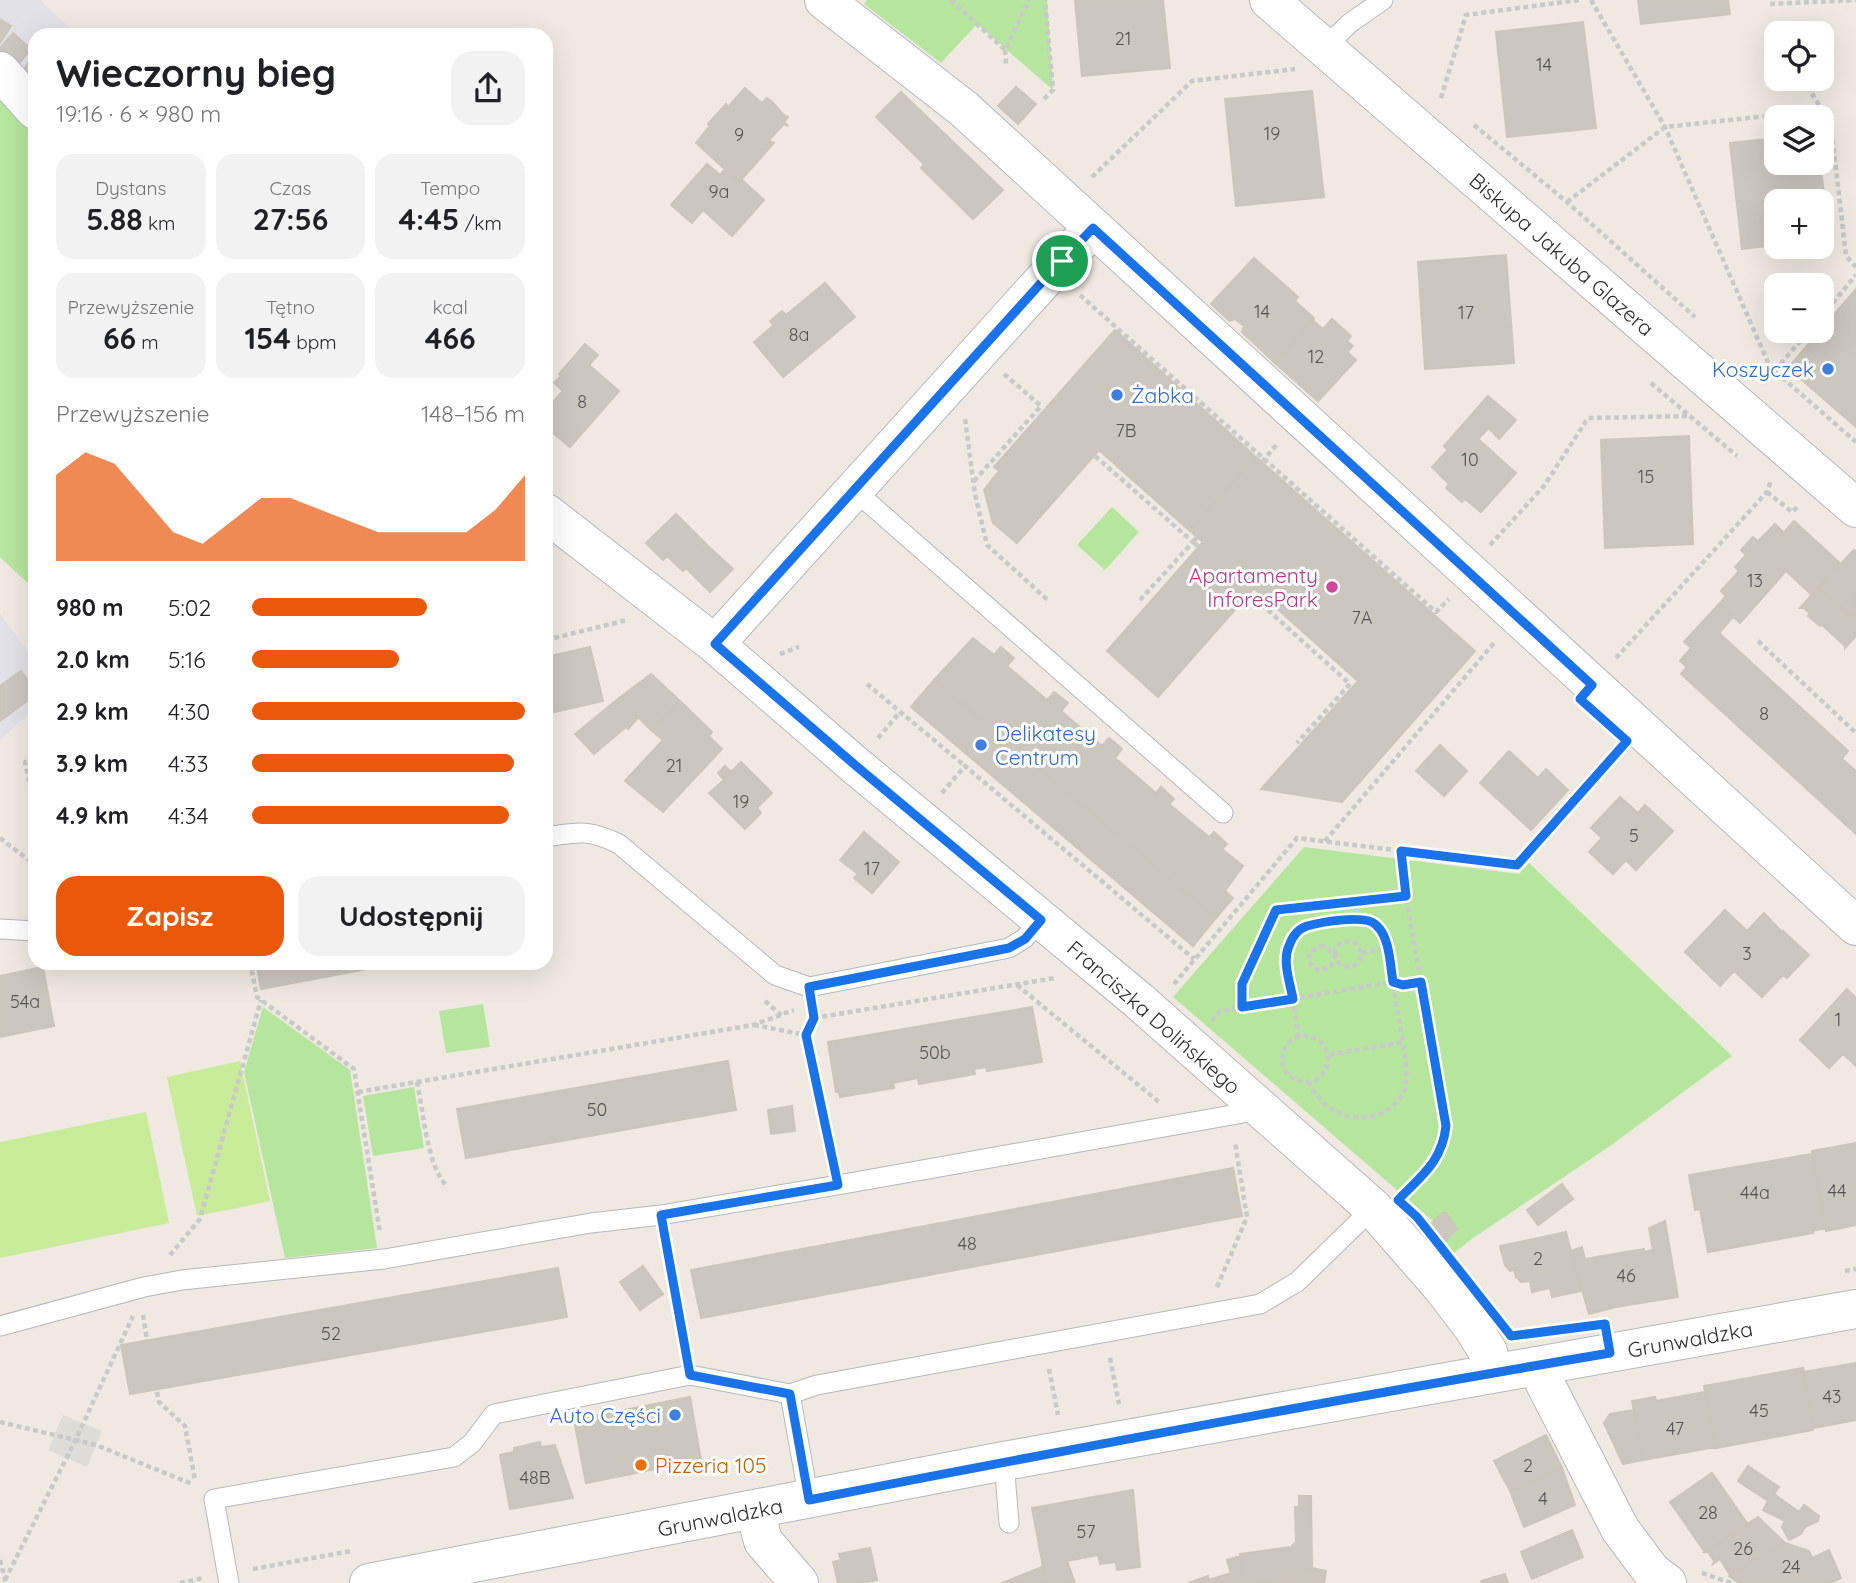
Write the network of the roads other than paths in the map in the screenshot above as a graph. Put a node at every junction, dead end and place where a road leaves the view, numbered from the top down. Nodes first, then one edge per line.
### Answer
1 (824, 0) edge
2 (1269, 0) edge
3 (1383, 0) edge
4 (1313, 58) junction
5 (0, 71) edge
6 (28, 102) edge
7 (1093, 228) junction
8 (854, 490) junction
9 (1856, 508) edge
10 (553, 518) edge
11 (715, 644) junction
12 (1223, 813) dead end
13 (553, 836) edge
14 (1041, 920) junction
15 (1856, 926) edge
16 (0, 929) edge
17 (28, 930) edge
18 (1260, 1110) junction
19 (1385, 1204) junction
20 (1856, 1309) edge
21 (0, 1326) edge
22 (1536, 1366) junction
23 (1493, 1372) junction
24 (790, 1394) junction
25 (1004, 1461) junction
26 (809, 1500) junction
27 (755, 1510) junction
28 (1009, 1523) dead end
29 (1651, 1579) edge
30 (229, 1583) edge
31 (369, 1583) edge
32 (799, 1583) edge

1 - 7 street
2 - 4 street, Biskupa Jakuba Glazera
3 - 4 lane
4 - 9 street, Biskupa Jakuba Glazera
5 - 6 street
7 - 8 street
7 - 15 street
8 - 11 street
8 - 12 lane
10 - 11 street, Franciszka Dolińskiego
11 - 14 street, Franciszka Dolińskiego
13 - 14 lane
14 - 18 street, Franciszka Dolińskiego
16 - 17 lane
18 - 19 street, Franciszka Dolińskiego
18 - 21 lane
19 - 23 street, Franciszka Dolińskiego
19 - 24 lane
20 - 22 street, Grunwaldzka
22 - 23 street, Grunwaldzka
22 - 29 street
23 - 25 street, Grunwaldzka
24 - 26 lane
24 - 30 lane
25 - 26 street, Grunwaldzka
25 - 28 lane
26 - 27 street, Grunwaldzka
27 - 31 street, Grunwaldzka
27 - 32 street

